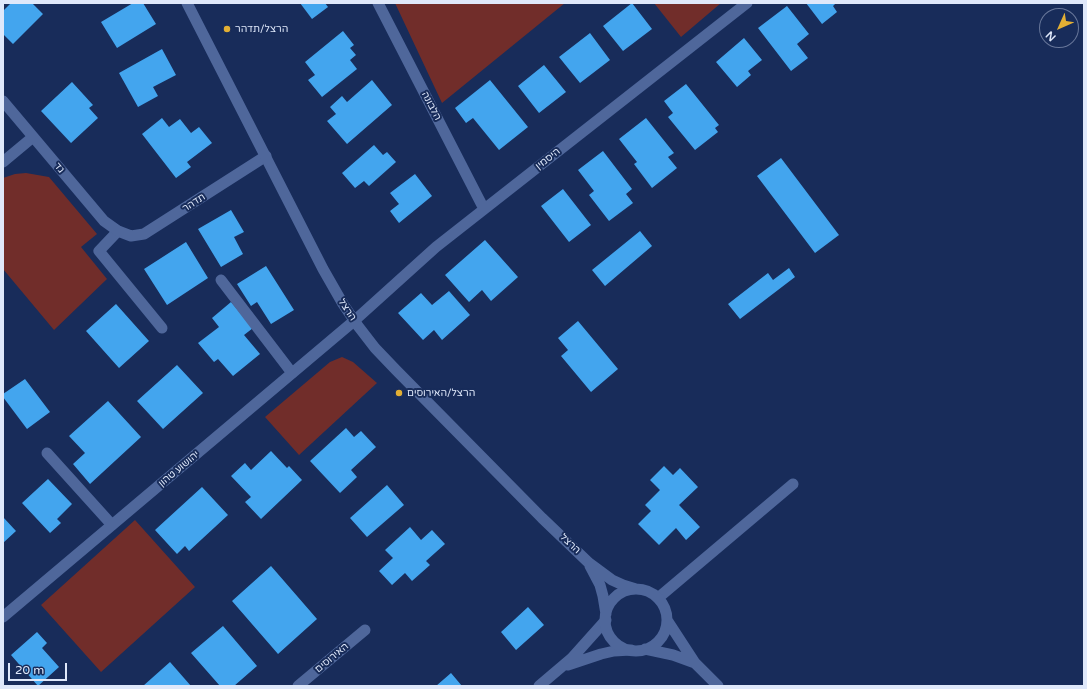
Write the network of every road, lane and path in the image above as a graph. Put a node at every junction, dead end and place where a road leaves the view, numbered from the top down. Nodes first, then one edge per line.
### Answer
1 (187, 3) edge
2 (378, 3) edge
3 (747, 3) edge
4 (3, 101) edge
5 (33, 137) junction
6 (266, 156) junction
7 (3, 162) edge
8 (484, 209) junction
9 (118, 231) junction
10 (221, 280) dead end
11 (354, 321) junction
12 (162, 328) dead end
13 (292, 373) junction
14 (47, 453) dead end
15 (793, 484) dead end
16 (112, 525) junction
17 (585, 559) junction
18 (636, 589) junction
19 (658, 598) junction
20 (3, 617) edge
21 (606, 617) junction
22 (667, 620) junction
23 (365, 630) dead end
24 (645, 649) junction
25 (631, 650) junction
26 (695, 663) junction
27 (560, 668) junction
28 (298, 686) edge
29 (539, 686) edge
30 (718, 686) edge

1 - 6 street, הרצל
2 - 8 street, הלבונה
3 - 8 street, היסמין
4 - 5 street, גד
5 - 7 street
5 - 9 street, גד
6 - 9 street, תדהר
6 - 11 street, הרצל
8 - 11 street, היסמין
9 - 12 street
10 - 13 street
11 - 13 street, יהושוע טהון
11 - 17 street, הרצל
13 - 16 street, יהושוע טהון
14 - 16 street
15 - 19 street
16 - 20 street, יהושוע טהון
17 - 18 street, הרצל
17 - 21 street, הרצל
18 - 19 street
18 - 21 street
19 - 22 street
21 - 25 street
21 - 27 street
22 - 24 street
22 - 26 street
23 - 28 street, האירוסים
24 - 25 street
24 - 26 street
25 - 27 street
26 - 30 street
27 - 29 street

